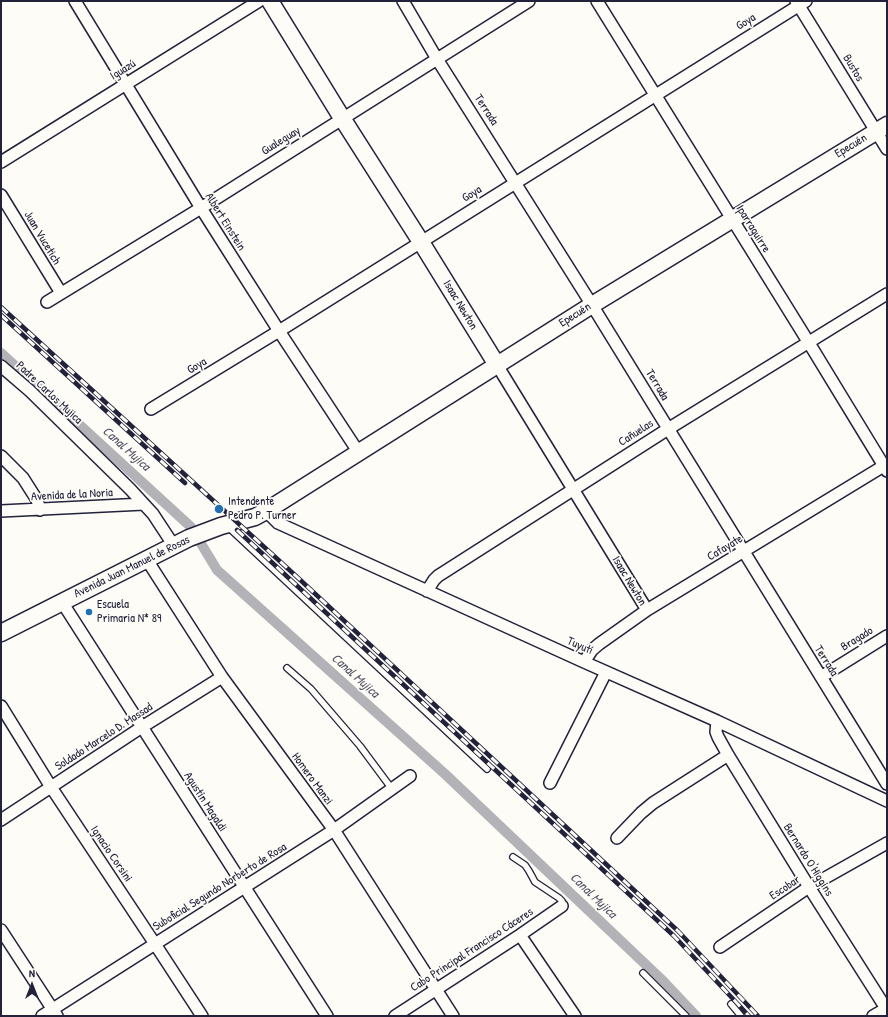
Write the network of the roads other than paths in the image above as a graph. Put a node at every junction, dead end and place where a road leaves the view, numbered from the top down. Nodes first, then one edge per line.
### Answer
1 (75, 1) edge
2 (258, 1) edge
3 (270, 1) edge
4 (403, 1) edge
5 (529, 1) edge
6 (597, 1) edge
7 (800, 2) edge
8 (437, 59) junction
9 (126, 83) junction
10 (655, 95) junction
11 (342, 118) junction
12 (882, 128) edge
13 (887, 149) edge
14 (1, 162) edge
15 (516, 182) junction
16 (1, 196) edge
17 (201, 208) junction
18 (732, 219) junction
19 (421, 242) junction
20 (61, 293) junction
21 (887, 294) edge
22 (46, 302) dead end
23 (592, 304) junction
24 (279, 331) junction
25 (809, 343) junction
26 (497, 365) junction
27 (1, 366) edge
28 (151, 409) dead end
29 (668, 429) junction
30 (359, 453) junction
31 (1, 456) edge
32 (886, 467) edge
33 (574, 489) junction
34 (144, 504) junction
35 (40, 510) junction
36 (266, 511) junction
37 (1, 512) edge
38 (226, 525) junction
39 (174, 546) junction
40 (743, 552) junction
41 (147, 560) junction
42 (427, 591) junction
43 (62, 602) junction
44 (647, 610) junction
45 (1, 633) edge
46 (887, 636) edge
47 (584, 662) junction
48 (288, 668) dead end
49 (606, 672) junction
50 (222, 677) junction
51 (821, 677) junction
52 (1, 706) edge
53 (717, 721) junction
54 (142, 727) junction
55 (728, 755) junction
56 (488, 768) dead end
57 (410, 776) dead end
58 (550, 782) dead end
59 (887, 784) edge
60 (51, 787) junction
61 (392, 789) junction
62 (887, 801) edge
63 (1, 820) edge
64 (334, 830) junction
65 (617, 838) dead end
66 (887, 843) edge
67 (513, 857) dead end
68 (809, 887) junction
69 (245, 888) junction
70 (562, 906) joint
71 (1, 930) edge
72 (520, 935) junction
73 (155, 944) junction
74 (720, 947) dead end
75 (643, 973) dead end
76 (436, 989) junction
77 (731, 1004) dead end
78 (887, 1009) edge
79 (54, 1013) edge
80 (42, 1016) edge
81 (202, 1016) edge
82 (327, 1016) edge
83 (395, 1016) edge
84 (453, 1016) edge
85 (575, 1016) edge
86 (686, 1016) edge
87 (741, 1016) edge
88 (873, 1016) edge

1 - 9 street, Albert Einstein
2 - 9 street, Iguazú
3 - 11 street, Isaac Newton
4 - 8 street, Terrada
5 - 8 street, Gualeguay
6 - 10 street, Iparraguirre
7 - 10 street, Goya
7 - 12 street, Bustos
8 - 11 street, Gualeguay
8 - 15 street, Terrada
9 - 14 street, Iguazú
9 - 17 street, Albert Einstein
10 - 15 street, Goya
10 - 18 street, Iparraguirre
11 - 17 street, Gualeguay
11 - 19 street, Isaac Newton
12 - 13 street, Bustos
12 - 18 street, Epecuén
15 - 19 street, Goya
15 - 23 street, Terrada
16 - 20 street, Juan Vucetich
17 - 20 street, Gualeguay
17 - 24 street, Albert Einstein
18 - 23 street, Epecuén
18 - 25 street, Iparraguirre
19 - 24 street, Goya
19 - 26 street, Isaac Newton
20 - 22 street, Gualeguay
21 - 25 street, Cañuelas
23 - 26 street, Epecuén
23 - 29 street, Terrada
24 - 28 street, Goya
24 - 30 street, Albert Einstein
25 - 29 street, Cañuelas
25 - 32 street, Iparraguirre
26 - 30 street, Epecuén
26 - 33 street, Isaac Newton
27 - 34 street, Padre Carlos Mujica
29 - 33 street, Cañuelas
29 - 40 street, Terrada
30 - 36 street, Epecuén
31 - 35 street
32 - 40 street, Cafayate
33 - 42 street, Cañuelas
33 - 44 street, Isaac Newton
34 - 35 street, Avenida de la Noria
34 - 39 street, Padre Carlos Mujica
35 - 37 street, Avenida de la Noria
36 - 38 street, Avenida Juan Manuel de Rosas
36 - 42 street, Tuyutí
38 - 39 street, Avenida Juan Manuel de Rosas
38 - 56 lane
39 - 41 street, Avenida Juan Manuel de Rosas
40 - 44 street, Cafayate
40 - 51 street, Terrada
41 - 43 street, Avenida Juan Manuel de Rosas
41 - 50 street, Homero Manzi
42 - 47 street, Tuyutí
43 - 45 street, Avenida Juan Manuel de Rosas
43 - 54 street, Agustín Magaldi
44 - 47 street, Cafayate
46 - 51 street, Bragado
47 - 49 street, Tuyutí
48 - 61 lane
49 - 53 street, Tuyutí
49 - 58 street
50 - 54 street, Soldado Marcelo D. Massad
50 - 64 street, Homero Manzi
51 - 59 street, Terrada
52 - 60 street, Ignacio Corsini
53 - 55 street, Bernardo O'Higgins
53 - 62 street, Tuyutí
54 - 60 street, Soldado Marcelo D. Massad
54 - 69 street, Agustín Magaldi
55 - 65 street
55 - 68 street, Bernardo O'Higgins
57 - 61 street, Suboficial Segundo Norberto de Rosa
60 - 63 street, Soldado Marcelo D. Massad
60 - 73 street, Ignacio Corsini
61 - 64 street, Suboficial Segundo Norberto de Rosa
64 - 69 street, Suboficial Segundo Norberto de Rosa
64 - 76 street, Homero Manzi
66 - 68 street, Escobar
67 - 70 lane
68 - 74 street, Escobar
68 - 78 street, Bernardo O'Higgins
69 - 73 street, Suboficial Segundo Norberto de Rosa
69 - 82 street, Agustín Magaldi
70 - 72 street, Cabo Principal Francisco Cáceres
71 - 79 street
72 - 76 street, Cabo Principal Francisco Cáceres
72 - 85 street
73 - 79 street, Suboficial Segundo Norberto de Rosa
73 - 81 street, Ignacio Corsini
75 - 86 lane
76 - 83 street, Cabo Principal Francisco Cáceres
76 - 84 street, Homero Manzi
77 - 87 lane
78 - 88 street
79 - 80 street, Suboficial Segundo Norberto de Rosa

